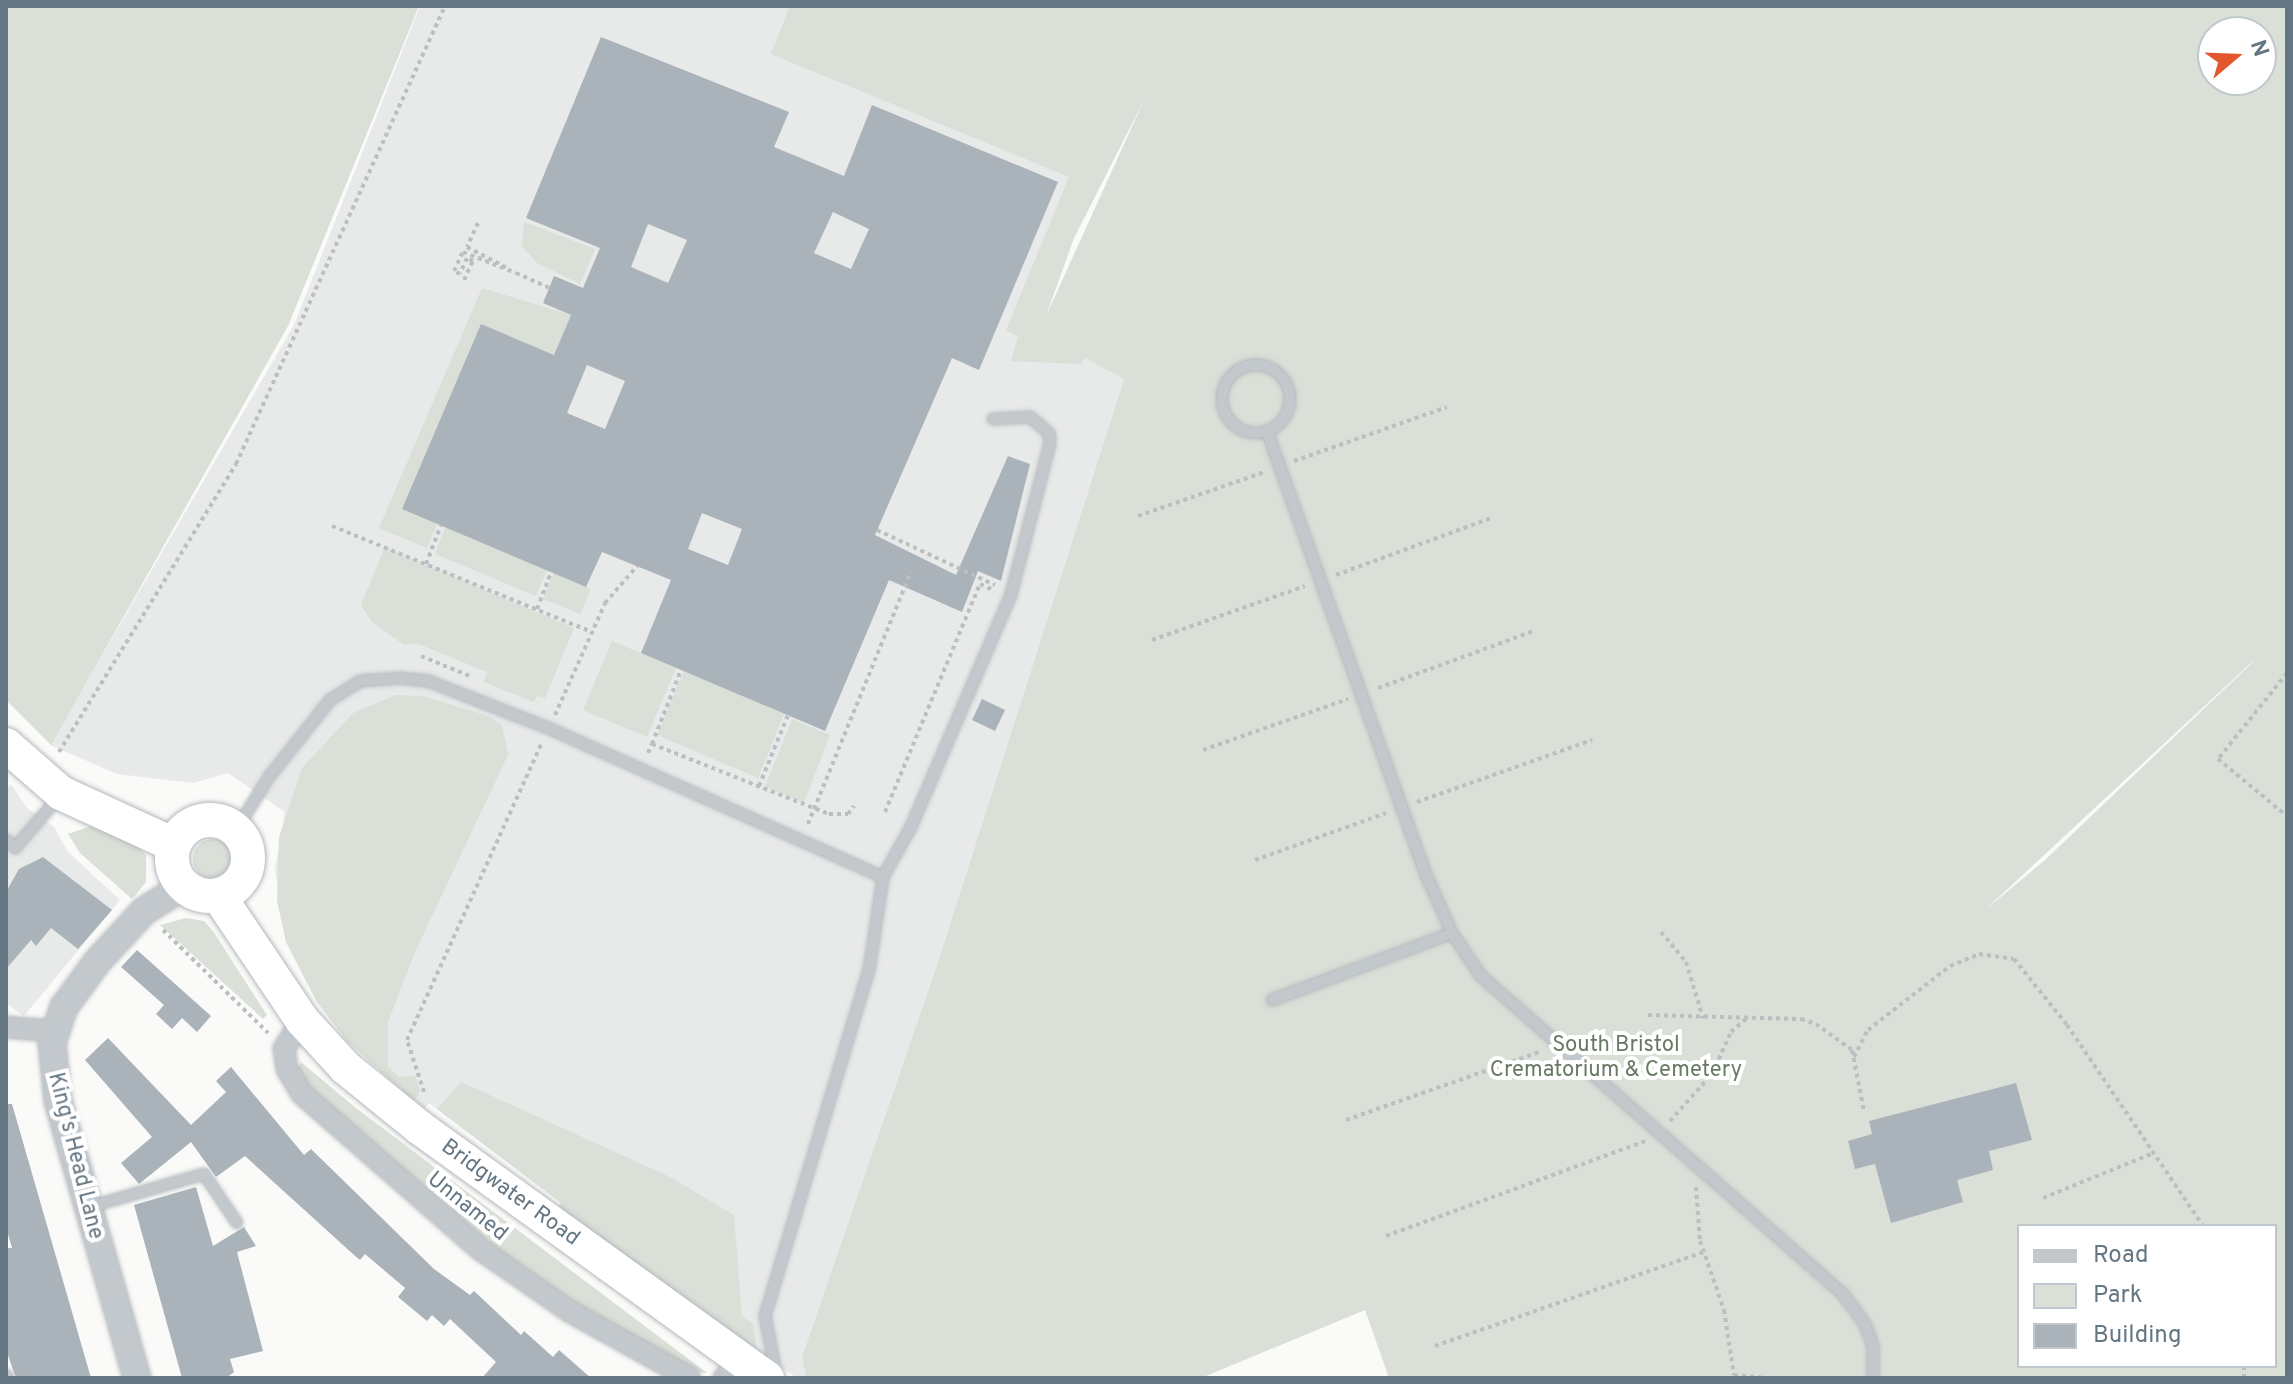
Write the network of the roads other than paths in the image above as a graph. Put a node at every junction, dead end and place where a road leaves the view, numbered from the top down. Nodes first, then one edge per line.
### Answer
1 (993, 419) dead end
2 (1267, 431) junction
3 (6, 745) edge
4 (63, 793) junction
5 (236, 830) junction
6 (180, 837) junction
7 (6, 840) edge
8 (245, 873) junction
9 (883, 877) junction
10 (184, 886) junction
11 (218, 895) junction
12 (1452, 933) junction
13 (279, 982) junction
14 (1272, 1000) dead end
15 (302, 1020) junction
16 (6, 1027) edge
17 (54, 1031) junction
18 (87, 1207) junction
19 (237, 1223) dead end
20 (745, 1373) edge
21 (137, 1378) edge
22 (690, 1378) edge
23 (777, 1378) edge
24 (1873, 1378) edge

1 - 9 lane
2 - 2 lane
2 - 12 lane
3 - 4 highway
4 - 6 highway
4 - 7 lane
5 - 6 highway
5 - 8 highway
5 - 9 lane
6 - 10 highway
8 - 11 highway
8 - 13 highway, Bridgwater Road
9 - 23 lane
10 - 11 highway
10 - 17 street, King's Head Lane
11 - 13 highway, Bridgwater Road
12 - 14 lane
12 - 24 lane
13 - 15 highway, Bridgwater Road
15 - 20 highway, Bridgwater Road
15 - 22 street, Unnamed
16 - 17 street
17 - 18 street, King's Head Lane
18 - 19 lane
18 - 21 street, King's Head Lane

